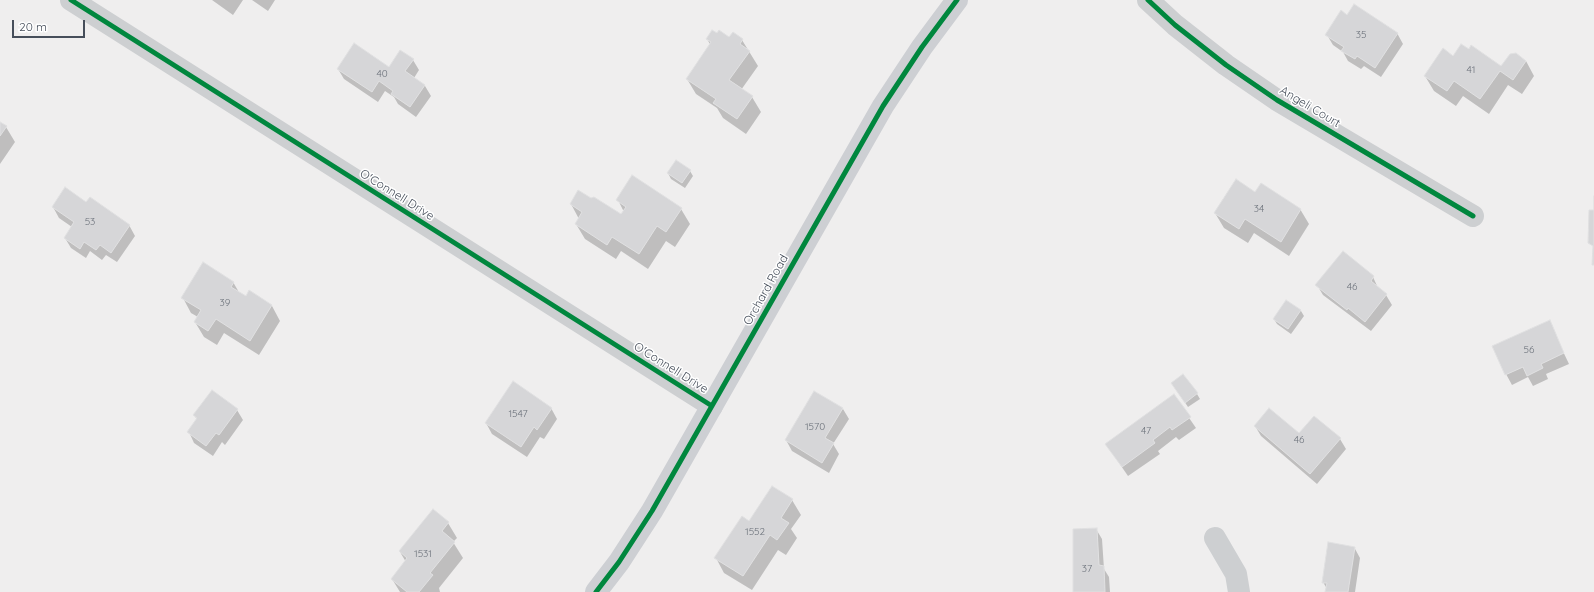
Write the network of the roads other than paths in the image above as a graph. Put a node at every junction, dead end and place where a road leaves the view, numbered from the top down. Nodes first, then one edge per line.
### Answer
1 (71, 0) edge
2 (957, 0) edge
3 (1148, 0) edge
4 (1473, 216) dead end
5 (712, 406) junction
6 (1215, 538) dead end
7 (596, 592) edge
8 (1239, 592) edge

1 - 5 street, O'Connell Drive
2 - 5 street, Orchard Road
3 - 4 street, Angeli Court
5 - 7 street, Orchard Road
6 - 8 street

